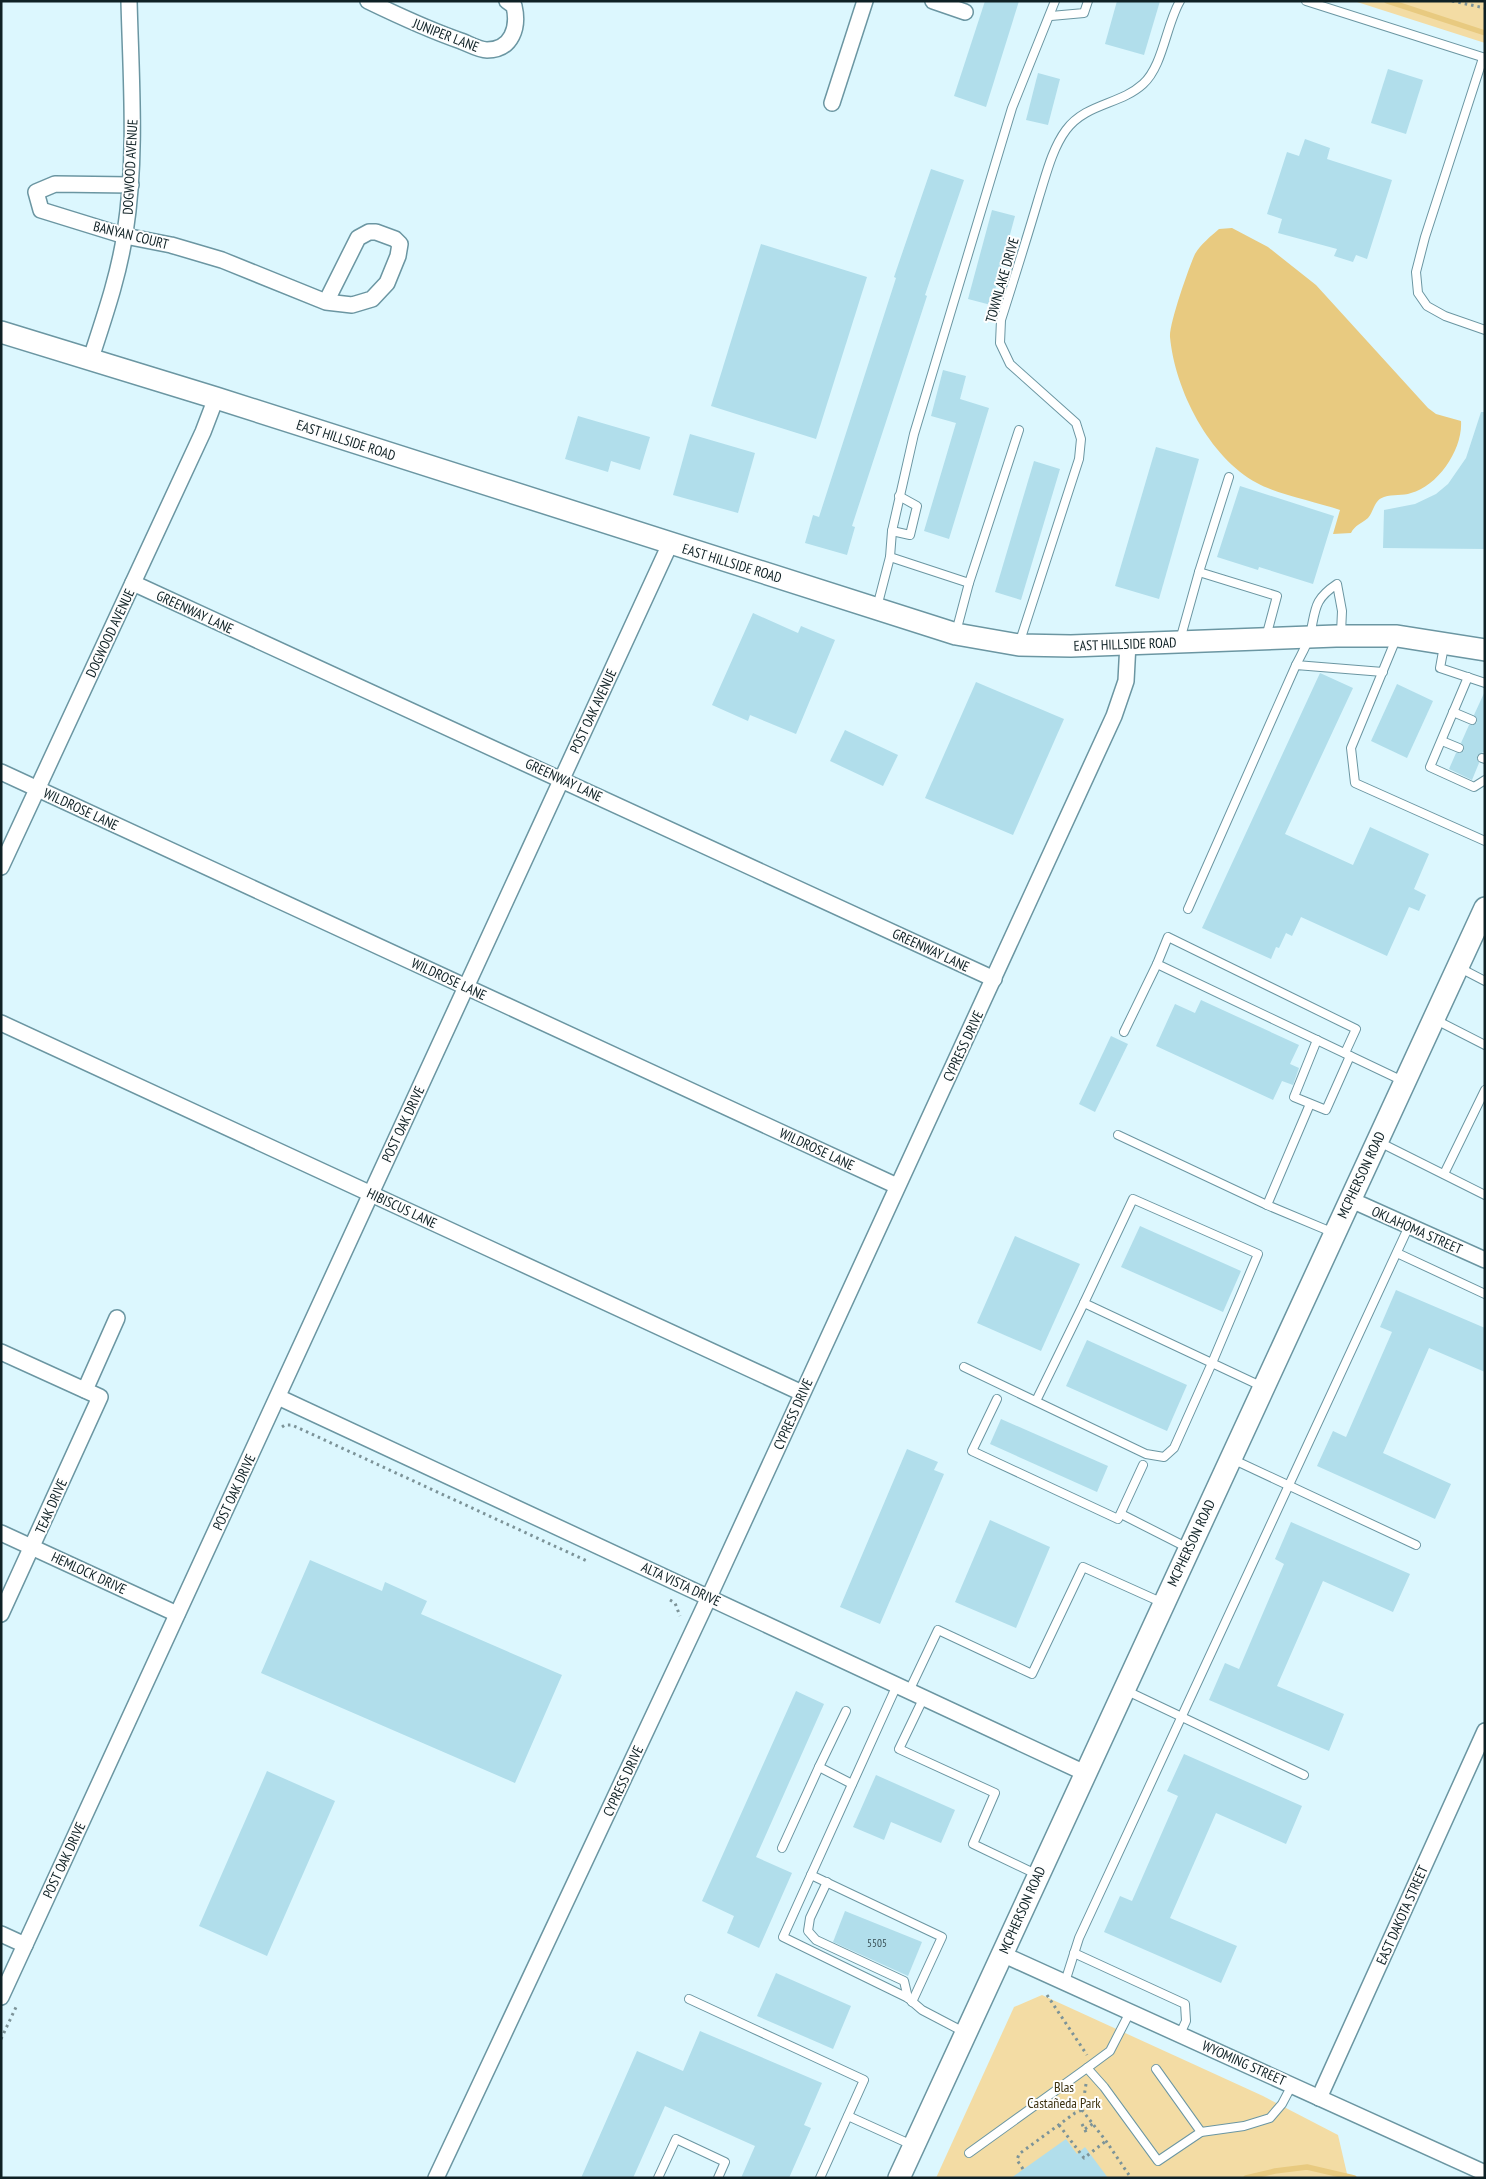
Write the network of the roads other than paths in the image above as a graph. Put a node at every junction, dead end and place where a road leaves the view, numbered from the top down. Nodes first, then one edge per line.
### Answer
1 (129, 1) edge
2 (368, 1) edge
3 (507, 1) edge
4 (865, 1) edge
5 (933, 1) edge
6 (1055, 1) edge
7 (1088, 1) edge
8 (1180, 1) edge
9 (1306, 1) edge
10 (965, 12) dead end
11 (1050, 16) junction
12 (1484, 58) edge
13 (832, 103) dead end
14 (131, 185) junction
15 (125, 236) junction
16 (326, 302) junction
17 (1485, 330) edge
18 (1, 332) edge
19 (91, 358) junction
20 (216, 398) junction
21 (1020, 430) dead end
22 (1229, 477) dead end
23 (899, 496) junction
24 (892, 531) junction
25 (670, 544) junction
26 (890, 557) junction
27 (1199, 572) junction
28 (133, 583) junction
29 (969, 583) junction
30 (877, 608) junction
31 (956, 634) junction
32 (1341, 635) junction
33 (1397, 636) junction
34 (1309, 637) junction
35 (1265, 639) junction
36 (1179, 642) junction
37 (1128, 643) junction
38 (1444, 643) junction
39 (1018, 645) junction
40 (1485, 650) edge
41 (1296, 665) junction
42 (1383, 672) junction
43 (1468, 677) junction
44 (1485, 683) edge
45 (1454, 712) junction
46 (1472, 720) dead end
47 (1442, 740) junction
48 (1459, 748) dead end
49 (1, 772) edge
50 (562, 780) junction
51 (1485, 780) edge
52 (38, 789) junction
53 (1485, 841) edge
54 (1, 867) edge
55 (1485, 908) edge
56 (1188, 909) dead end
57 (1158, 964) junction
58 (1458, 967) junction
59 (994, 979) junction
60 (1485, 981) edge
61 (466, 987) junction
62 (1434, 1019) junction
63 (1, 1023) edge
64 (1124, 1032) dead end
65 (1317, 1040) junction
66 (1485, 1045) edge
67 (1347, 1054) junction
68 (1404, 1082) junction
69 (1485, 1090) edge
70 (1310, 1104) junction
71 (1118, 1135) dead end
72 (1377, 1141) junction
73 (1444, 1174) junction
74 (897, 1186) junction
75 (371, 1194) junction
76 (1485, 1195) edge
77 (1350, 1200) junction
78 (1267, 1205) junction
79 (1409, 1226) junction
80 (1334, 1233) junction
81 (1397, 1253) junction
82 (1485, 1260) edge
83 (1485, 1294) edge
84 (1084, 1303) junction
85 (117, 1318) dead end
86 (1, 1352) edge
87 (1212, 1363) junction
88 (964, 1367) dead end
89 (1263, 1387) junction
90 (85, 1390) junction
91 (802, 1393) junction
92 (278, 1397) junction
93 (997, 1399) dead end
94 (1036, 1401) junction
95 (1230, 1458) junction
96 (1143, 1465) dead end
97 (1289, 1486) junction
98 (1120, 1514) junction
99 (1, 1533) edge
100 (1416, 1545) dead end
101 (32, 1547) junction
102 (1188, 1549) junction
103 (709, 1597) junction
104 (1163, 1603) junction
105 (1, 1614) edge
106 (178, 1614) junction
107 (903, 1688) junction
108 (1123, 1689) junction
109 (924, 1697) junction
110 (846, 1711) dead end
111 (1182, 1717) junction
112 (1485, 1732) edge
113 (1479, 1758) edge
114 (819, 1767) junction
115 (1085, 1773) junction
116 (1304, 1775) dead end
117 (852, 1784) junction
118 (782, 1848) dead end
119 (1038, 1874) junction
120 (811, 1875) junction
121 (826, 1882) junction
122 (1, 1934) edge
123 (25, 1945) junction
124 (1074, 1953) junction
125 (1002, 1954) junction
126 (1065, 1982) junction
127 (1, 1997) edge
128 (689, 1999) dead end
129 (910, 2000) junction
130 (1130, 2012) junction
131 (966, 2033) junction
132 (1180, 2034) junction
133 (1087, 2068) junction
134 (1156, 2069) dead end
135 (1292, 2085) junction
136 (1319, 2098) junction
137 (848, 2116) junction
138 (1201, 2132) junction
139 (913, 2146) junction
140 (969, 2153) dead end
141 (1485, 2173) edge
142 (436, 2178) edge
143 (658, 2178) edge
144 (718, 2178) edge
145 (820, 2178) edge
146 (899, 2178) edge

1 - 14 street, DOGWOOD AVENUE
2 - 3 street, JUNIPER LANE
4 - 13 street
5 - 10 street
6 - 11 lane
7 - 11 lane
8 - 39 lane, TOWNLAKE DRIVE
9 - 12 lane
11 - 23 lane
12 - 17 lane
14 - 15 street, DOGWOOD AVENUE
14 - 15 street, BANYAN COURT
15 - 16 street, BANYAN COURT
15 - 19 street, DOGWOOD AVENUE
16 - 16 street, BANYAN COURT
18 - 19 street, EAST HILLSIDE ROAD
19 - 20 street, EAST HILLSIDE ROAD
20 - 25 street, EAST HILLSIDE ROAD
20 - 28 street, DOGWOOD AVENUE
21 - 29 lane
22 - 27 lane
23 - 24 lane
23 - 24 lane
24 - 26 lane
25 - 30 street, EAST HILLSIDE ROAD
25 - 50 street, POST OAK AVENUE
26 - 29 lane
26 - 30 lane
27 - 35 lane
27 - 36 lane
28 - 50 street, GREENWAY LANE
28 - 52 street, DOGWOOD AVENUE
29 - 31 lane
30 - 31 street, EAST HILLSIDE ROAD
31 - 39 street, EAST HILLSIDE ROAD
32 - 33 street, EAST HILLSIDE ROAD
32 - 34 street, EAST HILLSIDE ROAD
32 - 34 lane
33 - 38 street, EAST HILLSIDE ROAD
33 - 42 lane
34 - 35 street, EAST HILLSIDE ROAD
34 - 41 lane
35 - 36 street, EAST HILLSIDE ROAD
36 - 37 street, EAST HILLSIDE ROAD
37 - 39 street, EAST HILLSIDE ROAD
37 - 59 street, CYPRESS DRIVE
38 - 40 street, EAST HILLSIDE ROAD
38 - 43 lane
41 - 42 lane
41 - 56 lane
42 - 53 lane
43 - 44 lane
43 - 45 lane
45 - 46 lane
45 - 47 lane
47 - 48 lane
47 - 51 lane
49 - 52 street, WILDROSE LANE
50 - 59 street, GREENWAY LANE
50 - 61 street, POST OAK AVENUE
52 - 54 street, DOGWOOD AVENUE
52 - 61 street, WILDROSE LANE
55 - 58 street, MCPHERSON ROAD
57 - 64 lane
57 - 65 lane
57 - 67 lane
58 - 60 lane
58 - 62 street, MCPHERSON ROAD
59 - 74 street, CYPRESS DRIVE
61 - 74 street, WILDROSE LANE
61 - 75 street, POST OAK DRIVE
62 - 66 lane
62 - 68 street, MCPHERSON ROAD
63 - 75 street, HIBISCUS LANE
65 - 67 lane
65 - 70 lane
67 - 68 lane
67 - 70 lane
68 - 72 street, MCPHERSON ROAD
69 - 73 lane
70 - 78 lane
71 - 78 lane
72 - 73 lane
72 - 77 street, MCPHERSON ROAD
73 - 76 lane
74 - 91 street, CYPRESS DRIVE
75 - 91 street, HIBISCUS LANE
75 - 92 street, POST OAK DRIVE
77 - 79 street, OKLAHOMA STREET
77 - 80 street, MCPHERSON ROAD
78 - 80 lane
79 - 81 lane
79 - 82 street, OKLAHOMA STREET
80 - 89 street, MCPHERSON ROAD
81 - 83 lane
81 - 97 lane
84 - 87 lane
84 - 87 lane
84 - 94 lane
85 - 90 street
86 - 90 street
87 - 89 lane
87 - 94 lane
88 - 94 lane
89 - 95 street, MCPHERSON ROAD
90 - 101 street, TEAK DRIVE
91 - 103 street, CYPRESS DRIVE
92 - 103 street, ALTA VISTA DRIVE
92 - 106 street, POST OAK DRIVE
93 - 98 lane
95 - 97 lane
95 - 102 street, MCPHERSON ROAD
96 - 98 lane
97 - 100 lane
97 - 111 lane
98 - 102 lane
99 - 101 street, HEMLOCK DRIVE
101 - 105 street, TEAK DRIVE
101 - 106 street, HEMLOCK DRIVE
102 - 104 street, MCPHERSON ROAD
103 - 107 street, ALTA VISTA DRIVE
103 - 142 street, CYPRESS DRIVE
104 - 107 lane
104 - 108 street, MCPHERSON ROAD
106 - 123 street, POST OAK DRIVE
107 - 109 street, ALTA VISTA DRIVE
107 - 117 lane
108 - 111 lane
108 - 115 street, MCPHERSON ROAD
109 - 115 street, ALTA VISTA DRIVE
109 - 119 lane
110 - 114 lane
111 - 116 lane
111 - 124 lane
112 - 113 street, EAST DAKOTA STREET
113 - 136 street, EAST DAKOTA STREET
114 - 117 lane
114 - 118 lane
115 - 119 street, MCPHERSON ROAD
117 - 120 lane
119 - 125 street, MCPHERSON ROAD
120 - 121 lane
120 - 129 lane
121 - 129 lane
121 - 129 lane
122 - 123 street
123 - 127 street, POST OAK DRIVE
124 - 126 lane
124 - 132 lane
125 - 126 street, WYOMING STREET
125 - 131 street, MCPHERSON ROAD
126 - 130 street, WYOMING STREET
128 - 137 lane
129 - 131 lane
130 - 132 street, WYOMING STREET
130 - 133 lane
131 - 139 street, MCPHERSON ROAD
132 - 135 street, WYOMING STREET
133 - 138 lane
133 - 140 lane
134 - 138 lane
135 - 136 street, WYOMING STREET
135 - 138 lane
136 - 141 street, WYOMING STREET
137 - 139 lane
137 - 145 lane
139 - 146 street, MCPHERSON ROAD
143 - 144 lane

